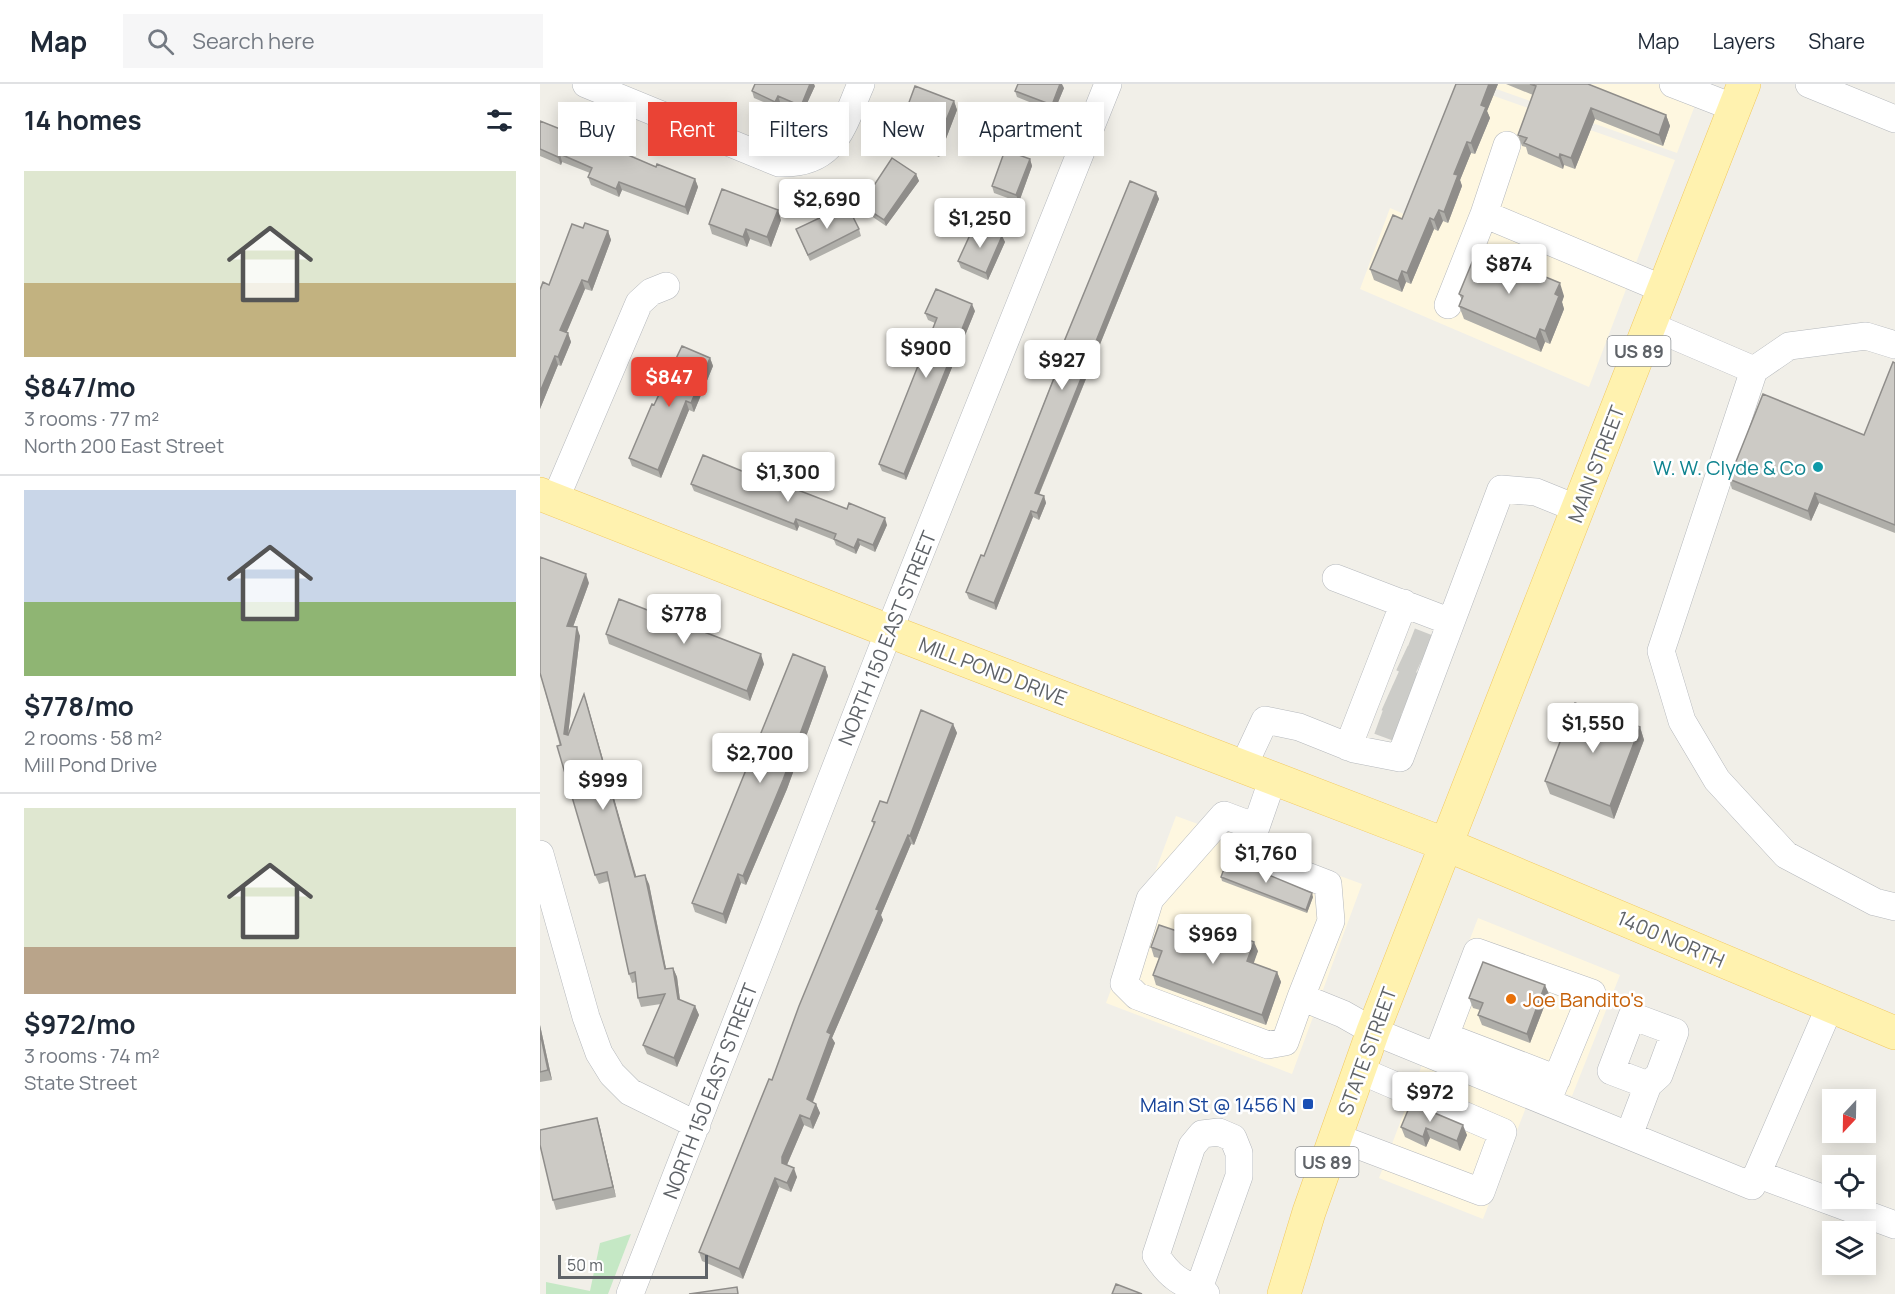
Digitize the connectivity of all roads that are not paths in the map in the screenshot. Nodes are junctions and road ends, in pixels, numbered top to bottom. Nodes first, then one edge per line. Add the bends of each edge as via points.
1 (586, 84) edge
2 (861, 84) edge
3 (1108, 84) edge
4 (1673, 84) edge
5 (1809, 84) edge
6 (1739, 96) edge
7 (1895, 119) edge
8 (1507, 145) dead end
9 (1484, 214) junction
10 (666, 286) dead end
11 (1663, 289) junction
12 (1448, 305) dead end
13 (1649, 325) junction
14 (1895, 345) edge
15 (1754, 370) junction
16 (548, 497) edge
17 (1578, 509) junction
18 (1336, 578) dead end
19 (1404, 603) junction
20 (1451, 621) junction
21 (889, 631) junction
22 (1402, 682) junction
23 (1348, 747) junction
24 (1243, 767) junction
25 (1273, 778) junction
26 (1256, 827) junction
27 (1447, 844) junction
28 (540, 854) edge
29 (1895, 908) edge
30 (1301, 997) junction
31 (1830, 1006) junction
32 (1373, 1031) junction
33 (1895, 1034) edge
34 (1441, 1047) junction
35 (1359, 1070) junction
36 (1648, 1085) dead end
37 (1552, 1091) junction
38 (697, 1125) junction
39 (1629, 1135) junction
40 (1336, 1137) junction
41 (1757, 1174) junction
42 (1895, 1225) edge
43 (1202, 1292) edge
44 (630, 1294) edge
45 (1284, 1294) edge

1 - 2 street via 779,163 800,164 832,146
3 - 21 street, NORTH 150 EAST STREET
4 - 6 street
5 - 7 street
6 - 11 main road, MAIN STREET / US 89
8 - 9 street
9 - 11 street
9 - 12 street
10 - 16 street via 639,303
11 - 13 main road, MAIN STREET / US 89
13 - 15 street
13 - 17 main road, MAIN STREET / US 89
14 - 15 street via 1866,336 1789,346
15 - 29 street via 1661,651 1682,721 1717,780 1786,855 1875,902
16 - 21 main road, MILL POND DRIVE
17 - 20 street via 1536,492 1501,489
17 - 27 main road, MAIN STREET / US 89
18 - 19 street
19 - 20 street
19 - 22 street
20 - 22 street
21 - 24 main road, MILL POND DRIVE
21 - 38 street, NORTH 150 EAST STREET
22 - 23 street
22 - 23 street via 1400,758
23 - 24 street via 1299,727 1265,720
24 - 25 main road, MILL POND DRIVE
25 - 26 street
25 - 27 main road, MILL POND DRIVE
26 - 30 street via 1247,853 1328,884 1331,921
26 - 30 street via 1224,815 1150,899 1124,982 1137,996 1268,1045 1285,1042
27 - 31 main road, 1400 NORTH
27 - 32 main road, STATE STREET / US 89
28 - 38 street via 599,1053 630,1092
30 - 32 street
31 - 33 main road, 1400 NORTH
31 - 41 street
32 - 34 street
32 - 35 main road, STATE STREET / US 89
34 - 37 street
34 - 37 street via 1477,952 1592,993
35 - 40 main road, STATE STREET / US 89
35 - 40 street via 1503,1132 1480,1192
36 - 39 street
37 - 39 street
38 - 44 street, NORTH 150 EAST STREET
39 - 41 street via 1752,1185
40 - 45 main road, STATE STREET / US 89
41 - 42 street
43 - 43 street via 1168,1274 1156,1255 1192,1146 1202,1134 1219,1132 1233,1138 1239,1153 1239,1176

